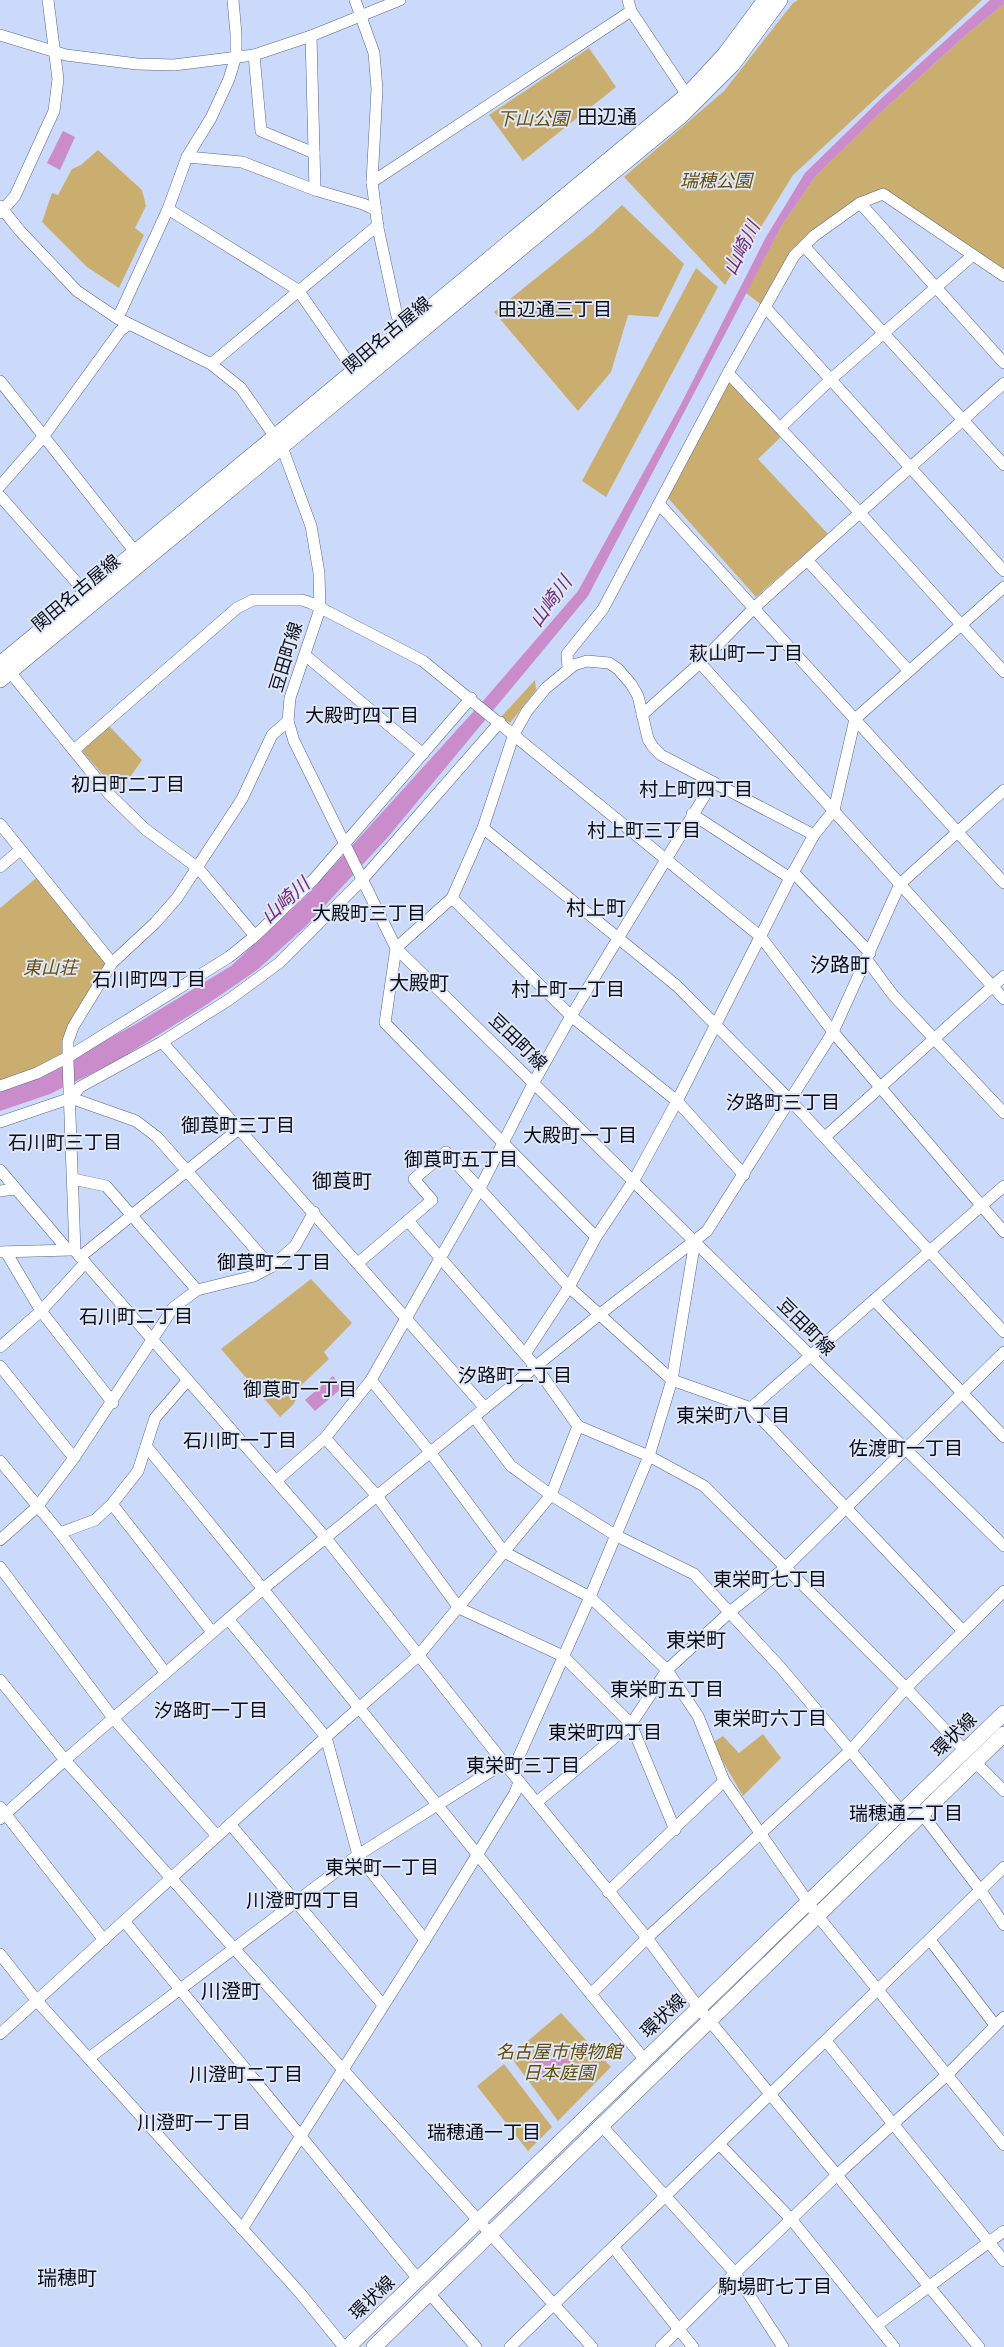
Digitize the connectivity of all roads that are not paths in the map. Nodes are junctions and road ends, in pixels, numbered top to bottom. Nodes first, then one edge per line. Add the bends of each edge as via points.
1 (48, 0) edge
2 (233, 0) edge
3 (355, 0) edge
4 (400, 0) edge
5 (777, 0) edge
6 (629, 6) edge
7 (361, 16) junction
8 (0, 36) edge
9 (311, 36) junction
10 (56, 50) junction
11 (254, 55) junction
12 (236, 56) junction
13 (687, 95) junction
14 (314, 152) junction
15 (187, 157) junction
16 (372, 182) junction
17 (316, 190) junction
18 (860, 202) junction
19 (168, 209) junction
20 (1, 210) edge
21 (376, 210) junction
22 (378, 225) junction
23 (804, 246) junction
24 (972, 255) junction
25 (1004, 276) edge
26 (935, 286) junction
27 (298, 290) junction
28 (765, 308) junction
29 (116, 318) junction
30 (129, 324) junction
31 (883, 333) junction
32 (406, 336) junction
33 (1004, 363) edge
34 (211, 364) junction
35 (355, 372) junction
36 (728, 373) junction
37 (830, 380) junction
38 (0, 381) edge
39 (1004, 383) edge
40 (963, 420) junction
41 (781, 427) junction
42 (43, 437) junction
43 (279, 442) junction
44 (1004, 465) edge
45 (910, 468) junction
46 (0, 486) edge
47 (0, 496) edge
48 (660, 504) junction
49 (860, 513) junction
50 (136, 553) junction
51 (807, 560) junction
52 (1004, 571) edge
53 (1004, 587) edge
54 (86, 593) junction
55 (755, 608) junction
56 (320, 609) junction
57 (961, 625) junction
58 (305, 654) junction
59 (700, 662) junction
60 (568, 668) junction
61 (909, 671) junction
62 (3, 672) edge
63 (1004, 672) edge
64 (472, 699) junction
65 (642, 715) junction
66 (856, 719) junction
67 (288, 721) junction
68 (498, 721) junction
69 (514, 734) junction
70 (74, 750) junction
71 (423, 754) junction
72 (713, 782) junction
73 (1004, 790) edge
74 (834, 810) junction
75 (692, 814) junction
76 (0, 824) edge
77 (483, 828) junction
78 (958, 832) junction
79 (814, 834) junction
80 (345, 847) junction
81 (20, 850) junction
82 (666, 860) junction
83 (0, 867) edge
84 (198, 868) junction
85 (792, 875) junction
86 (361, 878) junction
87 (1004, 883) edge
88 (900, 884) junction
89 (452, 898) junction
90 (255, 936) junction
91 (761, 936) junction
92 (617, 939) junction
93 (396, 948) junction
94 (868, 957) junction
95 (112, 963) junction
96 (1004, 976) edge
97 (992, 986) junction
98 (1004, 999) edge
99 (571, 1016) junction
100 (716, 1024) junction
101 (833, 1032) junction
102 (933, 1040) junction
103 (162, 1042) junction
104 (68, 1059) junction
105 (534, 1082) junction
106 (0, 1086) edge
107 (880, 1088) junction
108 (70, 1098) junction
109 (677, 1101) junction
110 (791, 1101) junction
111 (1004, 1113) edge
112 (0, 1122) edge
113 (240, 1128) junction
114 (825, 1137) junction
115 (502, 1144) junction
116 (187, 1169) junction
117 (0, 1170) edge
118 (744, 1175) junction
119 (73, 1179) junction
120 (634, 1180) junction
121 (1004, 1186) edge
122 (15, 1189) junction
123 (479, 1190) junction
124 (0, 1191) edge
125 (980, 1207) junction
126 (314, 1212) junction
127 (132, 1214) junction
128 (408, 1220) junction
129 (1004, 1232) edge
130 (596, 1237) junction
131 (695, 1241) junction
132 (929, 1251) junction
133 (3, 1252) edge
134 (77, 1255) junction
135 (441, 1257) junction
136 (358, 1263) junction
137 (272, 1267) junction
138 (569, 1287) junction
139 (197, 1290) junction
140 (874, 1301) junction
141 (41, 1311) junction
142 (600, 1314) junction
143 (406, 1319) junction
144 (1004, 1332) edge
145 (151, 1341) junction
146 (0, 1347) edge
147 (1004, 1352) edge
148 (525, 1354) junction
149 (810, 1356) junction
150 (0, 1366) edge
151 (536, 1367) junction
152 (371, 1380) junction
153 (672, 1380) junction
154 (187, 1381) junction
155 (962, 1393) junction
156 (113, 1403) junction
157 (485, 1408) junction
158 (751, 1408) junction
159 (474, 1417) junction
160 (578, 1426) junction
161 (1004, 1436) edge
162 (326, 1438) junction
163 (146, 1446) junction
164 (908, 1448) junction
165 (430, 1452) junction
166 (649, 1456) junction
167 (74, 1458) junction
168 (0, 1461) edge
169 (276, 1481) junction
170 (551, 1495) junction
171 (377, 1496) junction
172 (112, 1504) junction
173 (37, 1507) junction
174 (845, 1510) junction
175 (60, 1533) junction
176 (615, 1535) junction
177 (325, 1538) junction
178 (0, 1540) edge
179 (1004, 1546) edge
180 (504, 1552) junction
181 (0, 1567) edge
182 (786, 1567) junction
183 (264, 1588) junction
184 (1004, 1591) edge
185 (590, 1597) junction
186 (459, 1608) junction
187 (731, 1611) junction
188 (228, 1619) junction
189 (963, 1631) junction
190 (212, 1632) junction
191 (418, 1656) junction
192 (563, 1656) junction
193 (667, 1670) junction
194 (165, 1672) junction
195 (0, 1680) edge
196 (906, 1688) junction
197 (360, 1706) junction
198 (1004, 1713) edge
199 (113, 1718) junction
200 (631, 1724) junction
201 (1004, 1734) edge
202 (326, 1737) junction
203 (851, 1750) junction
204 (965, 1750) junction
205 (65, 1760) junction
206 (975, 1762) junction
207 (504, 1763) junction
208 (512, 1772) junction
209 (724, 1781) junction
210 (519, 1782) junction
211 (1004, 1791) edge
212 (537, 1802) junction
213 (438, 1805) junction
214 (902, 1812) junction
215 (2, 1813) edge
216 (922, 1814) junction
217 (230, 1824) junction
218 (675, 1830) junction
219 (762, 1833) junction
220 (217, 1836) junction
221 (358, 1855) junction
222 (477, 1856) junction
223 (1004, 1867) edge
224 (171, 1878) junction
225 (981, 1890) junction
226 (608, 1892) junction
227 (809, 1901) junction
228 (296, 1902) junction
229 (817, 1915) junction
230 (124, 1921) junction
231 (1004, 1925) edge
232 (647, 1938) junction
233 (104, 1940) junction
234 (425, 1940) junction
235 (930, 1940) junction
236 (235, 1949) junction
237 (0, 1954) edge
238 (879, 1989) junction
239 (180, 1990) junction
240 (590, 1994) junction
241 (37, 2001) junction
242 (383, 2005) junction
243 (698, 2008) junction
244 (1004, 2017) edge
245 (709, 2021) junction
246 (995, 2025) junction
247 (0, 2034) edge
248 (826, 2041) junction
249 (89, 2058) junction
250 (645, 2060) junction
251 (342, 2069) junction
252 (948, 2074) junction
253 (771, 2094) junction
254 (895, 2124) junction
255 (601, 2125) junction
256 (301, 2137) junction
257 (720, 2145) junction
258 (1004, 2145) edge
259 (838, 2174) junction
260 (666, 2196) junction
261 (791, 2219) junction
262 (478, 2221) junction
263 (242, 2229) junction
264 (1004, 2231) edge
265 (490, 2234) junction
266 (989, 2242) junction
267 (613, 2247) junction
268 (1004, 2261) edge
269 (735, 2272) junction
270 (418, 2278) junction
271 (929, 2287) junction
272 (429, 2293) junction
273 (554, 2304) junction
274 (878, 2325) junction
275 (680, 2330) junction
276 (344, 2347) edge
277 (348, 2347) edge
278 (374, 2347) edge
279 (476, 2347) edge
280 (510, 2347) edge
281 (592, 2347) edge
282 (661, 2347) edge
283 (693, 2347) edge
284 (783, 2347) edge
285 (894, 2347) edge
286 (979, 2347) edge

1 - 10 street
2 - 12 street
3 - 7 street
4 - 7 street
5 - 13 main road, 関田名古屋線
5 - 32 main road, 関田名古屋線 via 733,64 681,116
6 - 13 street
6 - 16 street
7 - 9 street
7 - 16 street via 374,53 377,89
8 - 10 street
9 - 11 street
9 - 14 street
10 - 12 street via 137,64 174,65
10 - 20 street via 58,79 54,111 15,196
11 - 12 street
11 - 14 street via 261,131
12 - 15 street via 211,118
13 - 32 main road, 関田名古屋線
14 - 17 street
15 - 17 street via 242,162
15 - 19 street
16 - 21 street
17 - 21 street
18 - 23 street
18 - 24 street via 883,194
18 - 26 street
19 - 27 street
19 - 29 street
20 - 29 street, 豆田町線 via 76,292
21 - 22 street
22 - 27 street
22 - 32 street via 396,316
23 - 28 street via 794,256
23 - 31 street
24 - 25 street
24 - 26 street
26 - 31 street
26 - 33 street
27 - 34 street
27 - 35 street
28 - 36 street
28 - 37 street
29 - 30 street, 豆田町線
30 - 34 street, 豆田町線
30 - 42 street via 120,331
31 - 37 street
31 - 40 street
32 - 35 main road, 関田名古屋線
32 - 43 main road, 関田名古屋線
34 - 43 street, 豆田町線 via 241,388
35 - 43 main road, 関田名古屋線
36 - 41 street
36 - 48 street
37 - 41 street
37 - 45 street
38 - 42 street
39 - 40 street
40 - 44 street
40 - 45 street
41 - 49 street
42 - 46 street
42 - 50 street
43 - 50 main road, 関田名古屋線
43 - 56 street, 豆田町線 via 311,526 319,573
43 - 62 main road, 関田名古屋線
45 - 49 street
45 - 52 street
47 - 54 street
48 - 55 street
48 - 60 street via 603,609 567,654
49 - 51 street
49 - 57 street
50 - 54 main road, 関田名古屋線
51 - 55 street
51 - 61 street
53 - 57 street
54 - 62 main road, 関田名古屋線
55 - 59 street
55 - 66 street
56 - 58 street, 豆田町線
56 - 64 street via 423,662
56 - 70 street via 302,600 253,600 237,608
57 - 61 street
57 - 63 street
58 - 67 street, 豆田町線 via 290,698
58 - 71 street
59 - 65 street
59 - 74 street
60 - 65 street via 593,661 608,663 618,669 634,690
60 - 69 street via 527,711
61 - 66 street
62 - 70 street
64 - 68 street
64 - 71 street
65 - 72 street via 653,748
66 - 74 street
66 - 78 street
67 - 80 street, 豆田町線 via 294,741
67 - 84 street via 272,735 242,800
68 - 69 street
68 - 86 street
69 - 77 street
69 - 82 street
70 - 84 street via 109,794 145,829
71 - 80 street
72 - 75 street
72 - 79 street
73 - 78 street
74 - 79 street
74 - 88 street
75 - 82 street
75 - 85 street
76 - 81 street
77 - 89 street
77 - 92 street
78 - 87 street
78 - 88 street
79 - 85 street
80 - 86 street, 豆田町線
80 - 90 street
81 - 83 street
81 - 95 street
82 - 91 street
82 - 92 street
84 - 90 street
84 - 95 street via 155,923
85 - 91 street
85 - 94 street
86 - 93 street, 豆田町線
86 - 103 street via 279,963
88 - 94 street
88 - 97 street
89 - 93 street
89 - 99 street
90 - 104 street via 229,958
91 - 100 street
91 - 101 street
92 - 99 street
92 - 100 street via 677,986
93 - 105 street, 豆田町線
93 - 115 street via 385,1023
94 - 101 street
94 - 102 street via 893,995
95 - 104 street via 72,1027
96 - 97 street
97 - 98 street
97 - 102 street
99 - 105 street
99 - 109 street
100 - 109 street
100 - 110 street
101 - 107 street
101 - 110 street
102 - 107 street
102 - 111 street
103 - 108 street via 80,1086
103 - 113 street
104 - 106 street
104 - 108 street
105 - 115 street
105 - 120 street, 豆田町線
107 - 114 street
107 - 125 street
108 - 112 street
108 - 116 street via 136,1121 157,1137
108 - 119 street
109 - 118 street
109 - 120 street
110 - 114 street
110 - 118 street
113 - 116 street
113 - 126 street
114 - 132 street
115 - 123 street
115 - 130 street
116 - 127 street
116 - 137 street
117 - 122 street
118 - 131 street via 707,1231
119 - 127 street via 106,1186
119 - 134 street
120 - 130 street
120 - 131 street, 豆田町線
121 - 125 street
122 - 124 street
122 - 134 street
123 - 128 street via 446,1152 414,1179 432,1200
123 - 135 street
123 - 138 street
125 - 129 street
125 - 132 street
126 - 136 street
126 - 137 street via 295,1246
127 - 134 street
127 - 139 street
128 - 135 street
128 - 136 street
130 - 138 street
131 - 142 street
131 - 149 street, 豆田町線
131 - 153 street
132 - 140 street
132 - 144 street
133 - 134 street
133 - 141 street
134 - 141 street
134 - 145 street
135 - 143 street
135 - 148 street
136 - 143 street
137 - 139 street via 254,1276
138 - 142 street
138 - 148 street
139 - 145 street via 173,1308
140 - 149 street
140 - 155 street
141 - 146 street
141 - 156 street
142 - 151 street
142 - 153 street
143 - 152 street
143 - 157 street
145 - 154 street
145 - 156 street
147 - 155 street
148 - 151 street
149 - 158 street
149 - 164 street, 豆田町線
150 - 167 street
151 - 157 street
151 - 160 street
152 - 162 street
152 - 165 street
153 - 158 street
153 - 166 street
154 - 163 street via 155,1418
154 - 169 street
155 - 161 street
155 - 164 street
156 - 167 street
157 - 159 street
158 - 174 street
159 - 165 street
159 - 170 street via 511,1466
160 - 166 street
160 - 170 street
162 - 169 street
162 - 171 street
163 - 172 street via 138,1471
163 - 183 street
164 - 174 street
164 - 179 street, 豆田町線
165 - 171 street
165 - 180 street
166 - 176 street
166 - 182 street via 704,1486
167 - 173 street
168 - 173 street
169 - 177 street
170 - 176 street
170 - 180 street
171 - 177 street
171 - 186 street
172 - 175 street via 95,1520
172 - 190 street
173 - 175 street
173 - 178 street
174 - 182 street
174 - 189 street
175 - 194 street
176 - 185 street
176 - 187 street via 694,1574
177 - 183 street
177 - 191 street
180 - 185 street
180 - 186 street
181 - 199 street
182 - 187 street
182 - 196 street
183 - 188 street
183 - 197 street
184 - 189 street
185 - 192 street
185 - 193 street
186 - 191 street
186 - 192 street
187 - 193 street
187 - 203 street
188 - 190 street
188 - 202 street
189 - 196 street
190 - 194 street
191 - 197 street
191 - 207 street
192 - 200 street
192 - 208 street
193 - 200 street
193 - 209 street via 698,1716
194 - 199 street
195 - 205 street
196 - 203 street
196 - 204 street
197 - 202 street
197 - 213 street
198 - 204 main road, 環状線
199 - 205 street
199 - 220 street
200 - 212 street
200 - 218 street
201 - 206 main road, 環状線
202 - 217 street
202 - 221 street
203 - 214 street
203 - 219 street
204 - 214 main road, 環状線
205 - 215 street
205 - 224 street
206 - 211 street
206 - 216 main road, 環状線
207 - 208 street
207 - 213 street
208 - 210 street
209 - 218 street
209 - 219 street
210 - 212 street
210 - 222 street
212 - 226 street
213 - 221 street
213 - 222 street
214 - 227 main road, 環状線
215 - 233 street
216 - 225 street
216 - 229 main road, 環状線
217 - 220 street
217 - 228 street
218 - 226 street
219 - 227 street
219 - 232 street
220 - 224 street
221 - 228 street
221 - 234 street
222 - 234 street
222 - 240 street
223 - 225 street
224 - 230 street
224 - 236 street
225 - 231 street
225 - 235 street
226 - 232 street
227 - 229 street
227 - 243 main road, 環状線
228 - 236 street
228 - 242 street
229 - 238 street
229 - 245 main road, 環状線
230 - 233 street
230 - 239 street
232 - 240 street
232 - 243 street
233 - 241 street
234 - 242 street
235 - 238 street
235 - 246 street
236 - 239 street
236 - 251 street
237 - 241 street
238 - 248 street
238 - 252 street
239 - 249 street
239 - 256 street
240 - 250 street
241 - 247 street
241 - 249 street
242 - 251 street
243 - 245 street
243 - 250 main road, 環状線
244 - 246 street
245 - 253 street
245 - 255 main road, 環状線
246 - 252 street
248 - 253 street
248 - 254 street
249 - 263 street
250 - 262 main road, 環状線
251 - 256 street
251 - 262 street
252 - 254 street
252 - 258 street
253 - 257 street
253 - 259 street
254 - 259 street
254 - 266 street
255 - 260 street
255 - 265 main road, 環状線
256 - 263 street
256 - 270 street
257 - 260 street
257 - 261 street
259 - 261 street
259 - 271 street
260 - 267 street
260 - 269 street
261 - 269 street
261 - 274 street
262 - 265 street
262 - 270 main road, 環状線
263 - 276 street
264 - 266 street
265 - 272 main road, 環状線
265 - 273 street
266 - 268 street
266 - 271 street
267 - 273 street
267 - 275 street
269 - 275 street
269 - 284 street
270 - 277 main road, 環状線
271 - 274 street
271 - 286 street
272 - 278 main road, 環状線
272 - 279 street
273 - 280 street
273 - 281 street
274 - 285 street
275 - 282 street
275 - 283 street

